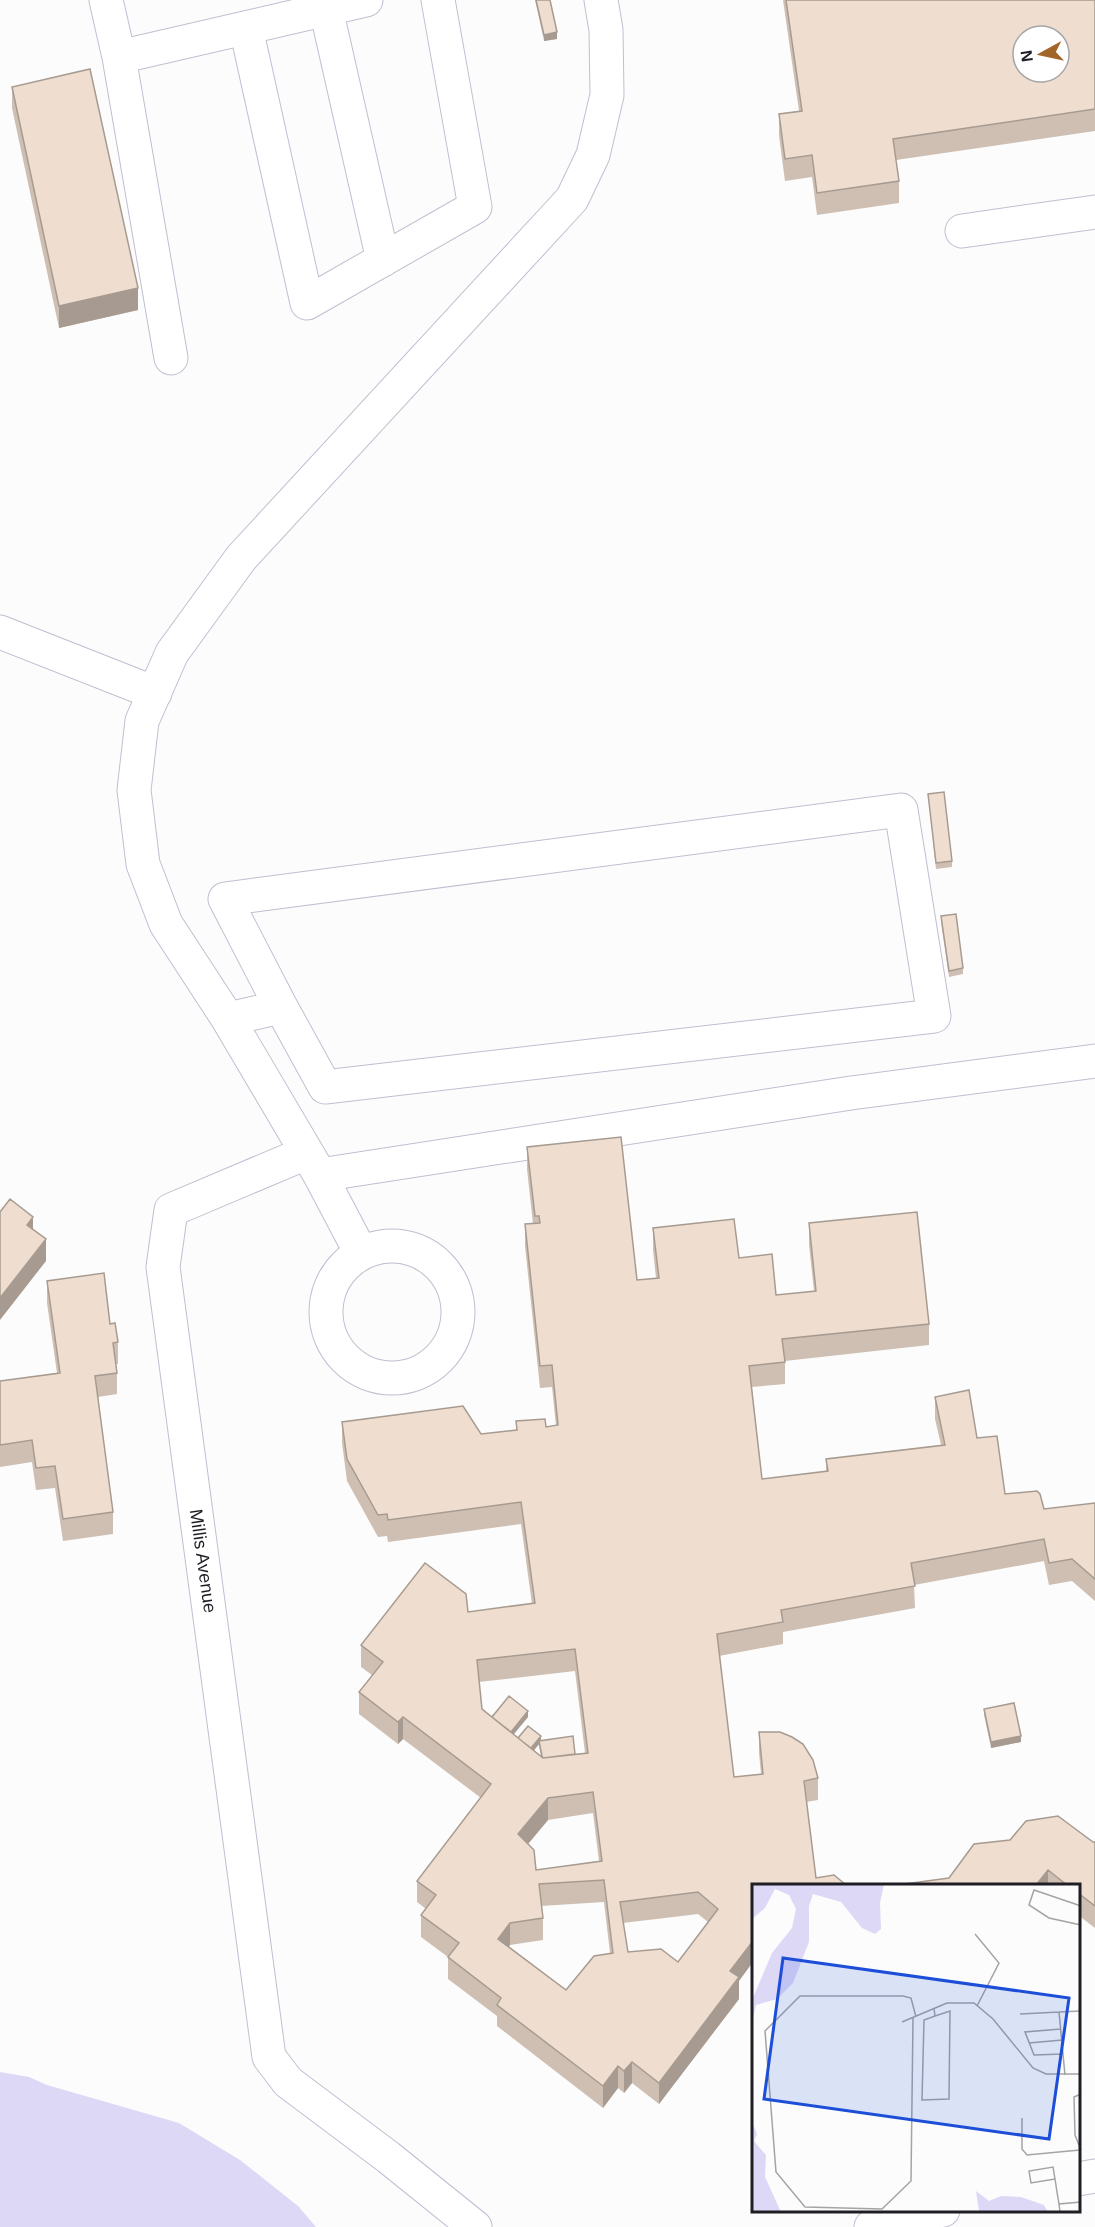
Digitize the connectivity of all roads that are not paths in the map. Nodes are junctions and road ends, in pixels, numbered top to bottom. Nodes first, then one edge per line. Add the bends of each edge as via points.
1 (106, 0) edge
2 (366, 0) edge
3 (438, 0) edge
4 (601, 0) edge
5 (326, 9) junction
6 (246, 28) junction
7 (119, 57) junction
8 (1095, 212) edge
9 (962, 231) dead end
10 (383, 260) junction
11 (171, 358) dead end
12 (0, 632) edge
13 (154, 693) junction
14 (281, 1007) junction
15 (228, 1019) junction
16 (1095, 1061) edge
17 (313, 1164) junction
18 (361, 1253) junction
19 (1095, 2176) edge
20 (1080, 2180) edge
21 (939, 2212) edge
22 (475, 2227) edge
23 (872, 2227) edge

1 - 7 street
2 - 5 street
3 - 10 street via 475,207
4 - 13 street via 606,30 607,95 593,155 572,199 241,558 172,653
5 - 6 street
5 - 10 street
6 - 7 street
6 - 10 street via 307,303
7 - 11 street
8 - 9 street
12 - 13 street
13 - 15 street via 141,721 134,790 143,864 166,924
14 - 14 street via 325,1087 934,1016 901,810 225,899
14 - 15 street
15 - 17 street
16 - 17 street
17 - 18 street
17 - 22 street, Millis Avenue via 171,1210 163,1267 269,2057 288,2082
18 - 18 street via 382,1246 404,1246 425,1254 442,1269 453,1287 458,1309 455,1331 446,1351 411,1376 389,1378 368,1374 335,1347 327,1326 326,1305 332,1284 344,1266
19 - 20 street
21 - 23 street

